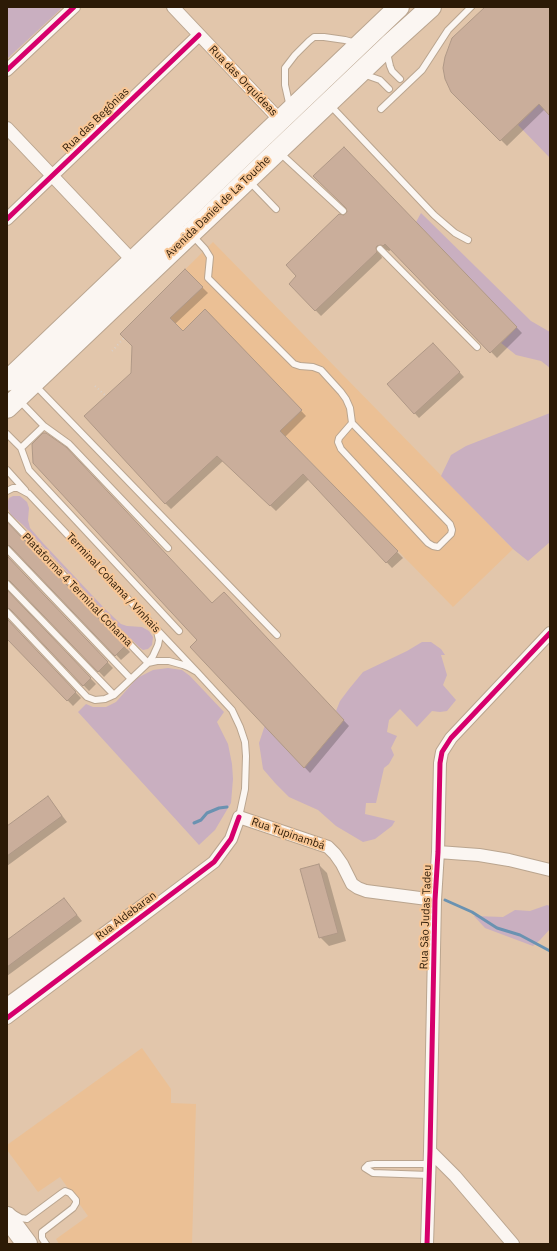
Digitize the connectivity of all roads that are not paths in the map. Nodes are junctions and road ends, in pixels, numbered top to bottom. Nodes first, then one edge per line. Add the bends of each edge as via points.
1 (74, 7) edge
2 (173, 7) edge
3 (399, 7) edge
4 (431, 7) edge
5 (471, 7) edge
6 (199, 35) junction
7 (359, 44) junction
8 (388, 45) junction
9 (7, 70) edge
10 (360, 73) junction
11 (400, 79) dead end
12 (389, 89) dead end
13 (328, 103) junction
14 (381, 109) dead end
15 (285, 115) junction
16 (7, 128) edge
17 (278, 151) junction
18 (53, 176) junction
19 (248, 179) junction
20 (276, 210) dead end
21 (343, 211) dead end
22 (7, 219) edge
23 (191, 234) junction
24 (468, 240) dead end
25 (380, 249) dead end
26 (133, 261) junction
27 (477, 347) dead end
28 (7, 381) edge
29 (33, 383) junction
30 (12, 403) edge
31 (352, 423) junction
32 (44, 426) junction
33 (7, 434) edge
34 (20, 448) junction
35 (7, 470) edge
36 (7, 490) edge
37 (29, 494) junction
38 (7, 516) edge
39 (168, 548) dead end
40 (7, 549) edge
41 (7, 584) edge
42 (7, 612) edge
43 (157, 629) junction
44 (179, 631) dead end
45 (550, 633) edge
46 (277, 635) dead end
47 (148, 663) junction
48 (197, 672) junction
49 (131, 679) junction
50 (114, 695) junction
51 (239, 816) junction
52 (438, 852) junction
53 (550, 870) edge
54 (435, 900) junction
55 (7, 1004) edge
56 (7, 1018) edge
57 (430, 1151) junction
58 (429, 1169) junction
59 (7, 1210) edge
60 (7, 1217) edge
61 (27, 1244) edge
62 (46, 1244) edge
63 (427, 1244) edge
64 (513, 1244) edge

1 - 9 street
2 - 6 street, Rua das Orquídeas
3 - 7 main road, Avenida Daniel de La Touche
4 - 8 main road, Avenida Daniel de La Touche
5 - 14 lane via 448,30 422,70
6 - 15 street, Rua das Orquídeas
6 - 18 street, Rua das Begônias
7 - 15 main road, Avenida Daniel de La Touche
7 - 15 lane via 324,37 314,37 309,41 286,68
8 - 10 main road, Avenida Daniel de La Touche
8 - 11 lane via 390,66
10 - 12 lane via 376,78
10 - 13 main road, Avenida Daniel de La Touche
13 - 17 main road, Avenida Daniel de La Touche
13 - 24 lane via 434,215 455,233
15 - 26 main road, Avenida Daniel de La Touche
16 - 18 street
17 - 19 main road, Avenida Daniel de La Touche
17 - 21 lane
18 - 22 street, Rua das Begônias
18 - 26 street
19 - 20 lane
19 - 23 main road, Avenida Daniel de La Touche
23 - 29 main road, Avenida Daniel de La Touche
23 - 31 lane via 206,249 210,257 208,278 294,364 321,370 346,399
25 - 27 lane
26 - 28 main road, Avenida Daniel de La Touche
29 - 30 main road, Avenida Daniel de La Touche
29 - 46 lane
30 - 32 lane
31 - 31 lane via 339,438 341,449 428,543 438,547 452,534 450,524
32 - 34 lane
32 - 39 lane via 69,444
33 - 34 lane
34 - 44 lane via 29,470
35 - 37 lane, Terminal Cohama / Vinhais
36 - 37 lane via 18,488
37 - 43 lane, Terminal Cohama / Vinhais
38 - 47 lane, Plataforma 4 Terminal Cohama
40 - 49 lane
41 - 50 lane
42 - 50 lane via 87,697 100,700
43 - 47 lane via 158,645
43 - 48 lane, Terminal Cohama / Vinhais
45 - 52 street, Rua São Judas Tadeu via 445,746 440,769
47 - 48 lane via 169,661
47 - 49 lane
48 - 51 lane, Terminal Cohama / Vinhais via 232,710 245,742 247,773
49 - 50 lane
51 - 54 street, Rua Tupinambá via 328,847 342,864 352,884 358,888
51 - 55 street, Rua Aldebaran via 223,842 208,857
51 - 56 street, Rua Aldebaran via 231,839 214,862
52 - 53 street via 479,854
52 - 54 street, Rua São Judas Tadeu
54 - 57 street, Rua São Judas Tadeu
57 - 58 street, Rua São Judas Tadeu
57 - 64 street via 455,1176
58 - 58 lane via 374,1164 365,1168 373,1173
58 - 63 street, Rua São Judas Tadeu
59 - 62 lane via 27,1219 65,1191 70,1192 76,1203 42,1232
60 - 61 main road

